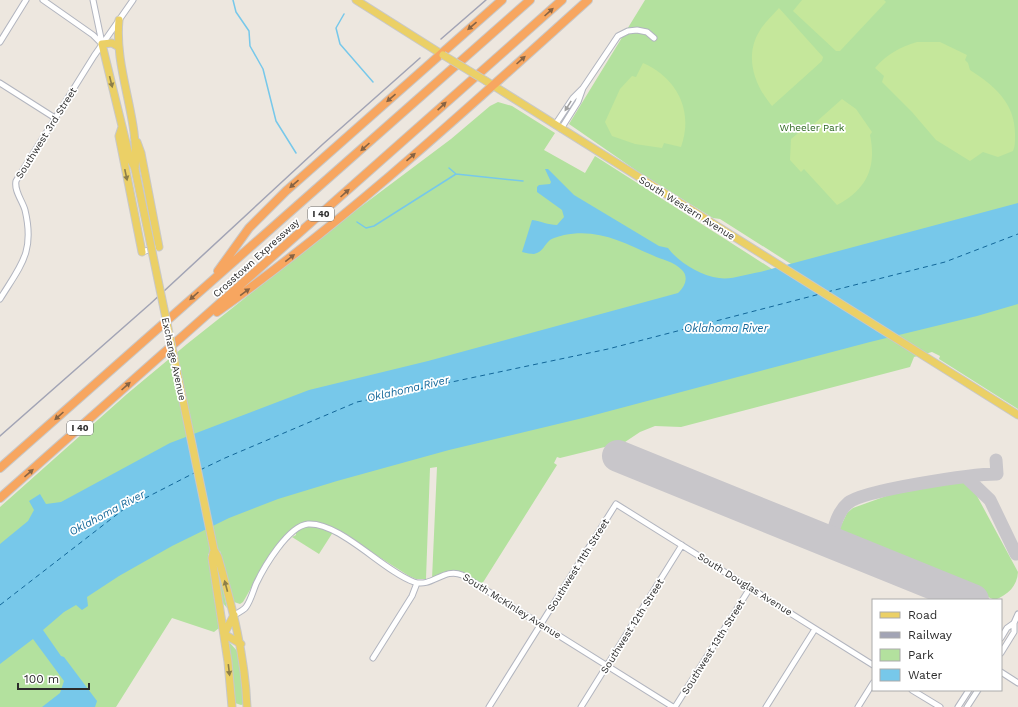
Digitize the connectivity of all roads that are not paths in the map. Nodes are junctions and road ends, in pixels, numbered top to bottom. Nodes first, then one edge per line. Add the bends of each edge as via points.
1 (26, 0) edge
2 (42, 0) edge
3 (93, 0) edge
4 (133, 0) edge
5 (356, 0) edge
6 (502, 0) edge
7 (530, 0) edge
8 (562, 0) edge
9 (588, 0) edge
10 (119, 20) junction
11 (654, 38) dead end
12 (0, 42) edge
13 (102, 44) junction
14 (119, 47) junction
15 (442, 54) junction
16 (0, 83) edge
17 (489, 83) junction
18 (55, 118) junction
19 (122, 125) junction
20 (558, 127) junction
21 (133, 130) junction
22 (135, 168) junction
23 (159, 248) joint
24 (142, 252) joint
25 (211, 281) junction
26 (0, 299) edge
27 (179, 339) junction
28 (1018, 414) edge
29 (0, 468) edge
30 (0, 498) edge
31 (616, 504) joint
32 (682, 545) junction
33 (214, 550) junction
34 (418, 582) junction
35 (750, 588) junction
36 (219, 605) junction
37 (1018, 614) edge
38 (234, 615) junction
39 (1016, 624) edge
40 (541, 625) junction
41 (815, 629) junction
42 (224, 634) junction
43 (1002, 636) edge
44 (241, 644) junction
45 (1002, 649) edge
46 (373, 658) dead end
47 (872, 664) edge
48 (607, 666) junction
49 (1002, 673) edge
50 (1018, 683) edge
51 (872, 685) edge
52 (914, 691) edge
53 (968, 691) edge
54 (977, 691) edge
55 (232, 707) edge
56 (247, 707) edge
57 (489, 707) edge
58 (581, 707) edge
59 (674, 707) edge
60 (766, 707) edge
61 (858, 707) edge
62 (940, 707) edge
63 (958, 707) edge
64 (967, 707) edge

1 - 12 street
2 - 13 street
3 - 13 street, Exchange Avenue
4 - 10 street, Southwest 3rd Street
5 - 15 main road, South Western Avenue
6 -> 15 highway
7 -> 25 highway, Crosstown Expressway / I 40
27 -> 8 highway, Crosstown Expressway / I 40
17 -> 9 highway
10 - 13 street, Southwest 3rd Street
10 - 14 main road, Exchange Avenue
11 - 20 street via 647,32 638,30 618,36 583,88 573,98
13 - 14 main road via 112,43
13 - 18 street, Southwest 3rd Street
13 -> 19 main road, Exchange Avenue
14 - 21 main road, Exchange Avenue
15 - 17 main road, South Western Avenue, bridge
15 -> 25 highway via 286,191 249,228
16 - 18 street
17 - 20 main road, South Western Avenue
27 -> 17 highway via 259,282 340,218
18 - 26 street, Southwest 3rd Street via 16,181 16,189 25,210 29,241 24,258
19 - 22 main road, Exchange Avenue via 130,159
19 -> 24 main road via 119,136
20 - 28 main road, South Western Avenue
21 - 22 main road, Exchange Avenue
21 - 23 main road via 141,153
22 - 33 main road, Exchange Avenue, bridge
23 - 24 street
25 -> 29 highway, Crosstown Expressway / I 40
30 -> 27 highway, Crosstown Expressway / I 40
31 - 32 street, South Douglas Avenue
31 - 40 street, Southwest 11th Street
32 - 35 street, South Douglas Avenue
32 - 48 street, Southwest 12th Street
33 - 36 main road, Exchange Avenue via 212,558
38 -> 33 main road, Exchange Avenue
34 - 38 street via 404,577 323,526 309,524 302,526 283,542 263,572 246,607
34 - 40 street, South McKinley Avenue via 432,582 449,573 460,574
34 - 46 street
35 - 41 street, South Douglas Avenue
35 - 59 street, Southwest 13th Street
36 - 38 main road
36 - 42 main road, Exchange Avenue
37 - 39 street
38 - 42 main road
38 - 44 main road, Exchange Avenue
39 - 43 street via 1007,628
39 - 45 street via 1014,632
40 - 48 street, South McKinley Avenue
40 - 57 street, Southwest 11th Street
41 - 47 street, South Douglas Avenue
41 - 60 street
42 - 44 main road
42 -> 55 main road, Exchange Avenue
44 - 56 main road, Exchange Avenue
48 - 58 street, Southwest 12th Street
48 - 59 street, South McKinley Avenue
49 - 50 street
51 - 61 street
52 - 62 street
53 - 63 street
54 - 64 street

